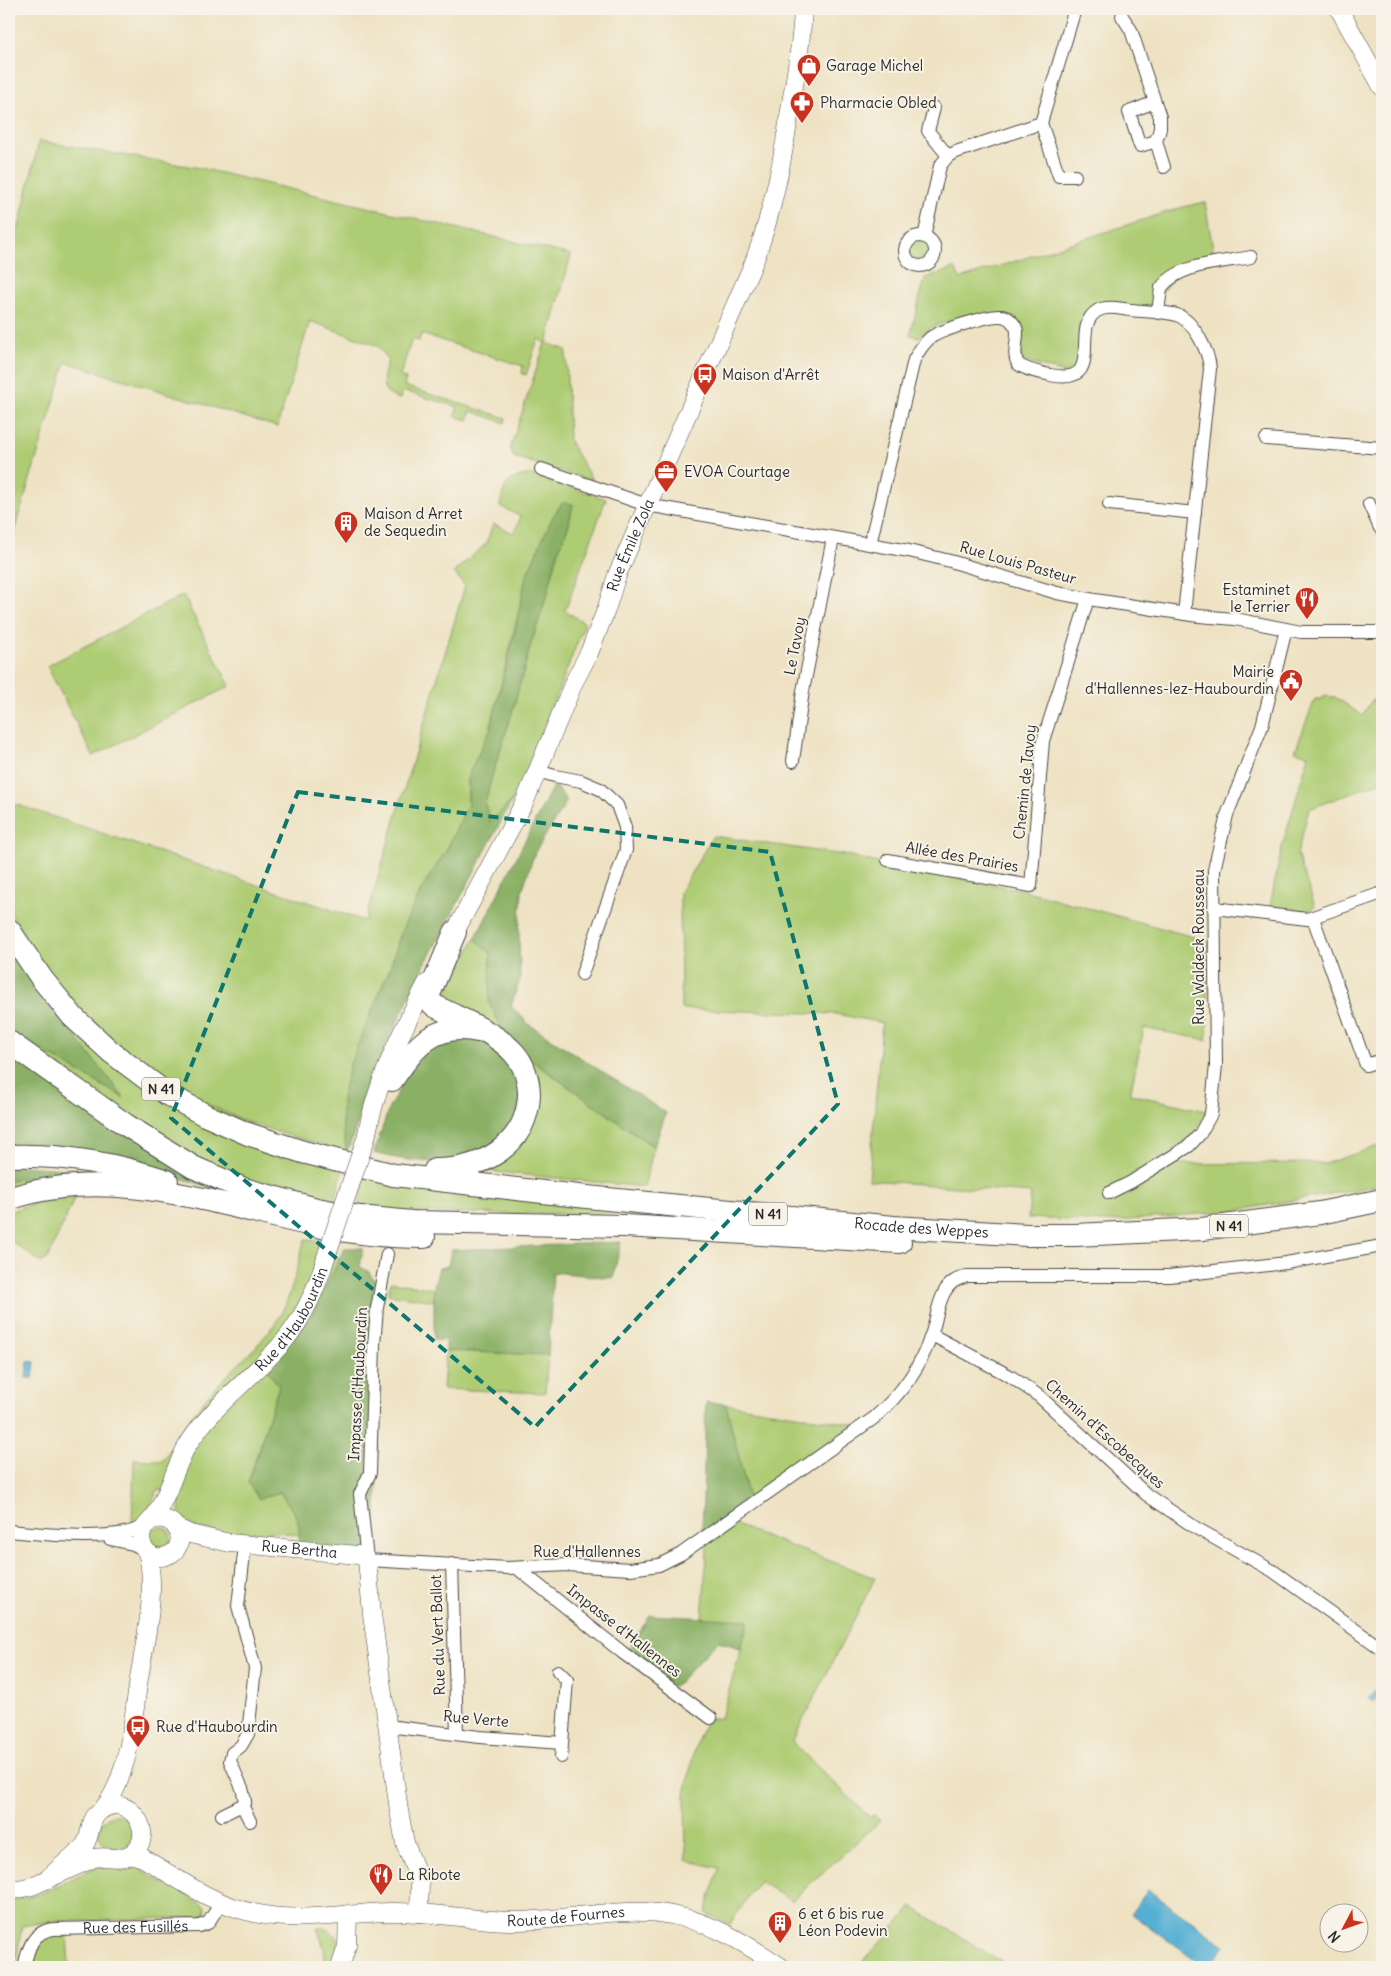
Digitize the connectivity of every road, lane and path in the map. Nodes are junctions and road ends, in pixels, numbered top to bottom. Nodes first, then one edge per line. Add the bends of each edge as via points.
1 (803, 9) edge
2 (1075, 9) edge
3 (1339, 9) edge
4 (1120, 11) edge
5 (1382, 87) edge
6 (1155, 102) junction
7 (934, 108) dead end
8 (1041, 122) junction
9 (1156, 141) junction
10 (948, 156) junction
11 (1164, 166) dead end
12 (1075, 176) dead end
13 (924, 237) dead end
14 (1250, 258) dead end
15 (1158, 313) junction
16 (1266, 439) dead end
17 (1382, 448) edge
18 (541, 469) dead end
19 (1109, 504) dead end
20 (1369, 504) dead end
21 (647, 505) junction
22 (1195, 513) junction
23 (1382, 528) edge
24 (833, 538) junction
25 (870, 544) junction
26 (1088, 599) junction
27 (1184, 614) junction
28 (1286, 629) junction
29 (1382, 632) edge
30 (793, 761) dead end
31 (542, 773) junction
32 (888, 860) dead end
33 (1031, 886) joint
34 (1382, 893) edge
35 (1214, 908) junction
36 (1313, 918) junction
37 (9, 923) edge
38 (461, 929) junction
39 (9, 930) edge
40 (22, 950) junction
41 (582, 974) dead end
42 (430, 1003) junction
43 (491, 1036) junction
44 (9, 1042) edge
45 (1382, 1060) edge
46 (392, 1080) junction
47 (366, 1138) junction
48 (9, 1156) edge
49 (344, 1162) junction
50 (1109, 1193) dead end
51 (9, 1199) edge
52 (1382, 1200) edge
53 (258, 1212) junction
54 (1382, 1215) edge
55 (698, 1231) junction
56 (1382, 1246) edge
57 (387, 1254) dead end
58 (932, 1335) junction
59 (174, 1476) junction
60 (148, 1523) junction
61 (174, 1525) junction
62 (9, 1531) edge
63 (82, 1535) junction
64 (237, 1544) junction
65 (146, 1551) junction
66 (173, 1552) junction
67 (367, 1560) junction
68 (452, 1564) junction
69 (517, 1568) junction
70 (149, 1610) junction
71 (1382, 1649) edge
72 (558, 1671) dead end
73 (711, 1718) dead end
74 (387, 1726) junction
75 (457, 1734) junction
76 (562, 1743) junction
77 (129, 1746) junction
78 (561, 1757) dead end
79 (242, 1805) junction
80 (103, 1809) junction
81 (134, 1812) junction
82 (222, 1815) dead end
83 (250, 1821) dead end
84 (90, 1831) junction
85 (142, 1832) junction
86 (117, 1856) junction
87 (46, 1880) junction
88 (186, 1883) junction
89 (9, 1890) edge
90 (221, 1903) junction
91 (419, 1913) junction
92 (348, 1914) junction
93 (777, 1965) edge
94 (24, 1967) edge
95 (340, 1967) edge

1 - 21 main road, Rue Émile Zola via 781,165 763,237
2 - 8 street
3 - 5 main road
4 - 6 street via 1131,30
6 - 9 street via 1161,123
6 - 9 street via 1129,112 1140,146
7 - 10 street via 928,131
8 - 10 street
8 - 12 street via 1059,176
9 - 11 street
10 - 13 street via 940,166
14 - 15 street via 1187,269 1176,274 1161,288
15 - 22 street via 1177,316 1190,325 1210,362
15 - 25 street via 1113,308 1096,311 1088,323 1082,367 1069,377 1030,370 1018,364 1014,350 1017,330 1006,317 996,316 930,338 914,360
16 - 17 street
18 - 21 street, Rue Louis Pasteur
19 - 22 street
20 - 23 street
21 - 24 street, Rue Louis Pasteur
21 - 31 main road, Rue Émile Zola via 628,552 613,615 601,647
22 - 27 street
24 - 25 street, Rue Louis Pasteur
24 - 30 street, Le Tavoy via 801,701
25 - 26 street, Rue Louis Pasteur via 950,561
26 - 27 street, Rue Louis Pasteur
26 - 33 street, Chemin de Tavoy via 1043,741
27 - 28 street, Rue Louis Pasteur
28 - 29 street, Rue Louis Pasteur
28 - 35 street, Rue Waldeck Rousseau via 1260,734 1224,825 1214,870
31 - 38 main road
31 - 41 street via 581,781 600,789 617,806 626,827 626,850
32 - 33 street, Allée des Prairies
34 - 36 street
35 - 36 street
35 - 50 street, Rue Waldeck Rousseau via 1216,1066 1210,1114 1200,1134 1189,1146
36 - 45 street via 1366,1065
37 - 40 highway
38 - 42 highway via 428,993
38 - 47 main road, Rue d'Haubourdin via 394,1050 374,1103
39 - 40 highway
40 - 49 highway, N 41 via 51,991 82,1025 127,1065 168,1094 248,1134
42 - 43 highway
42 - 46 main road, Rue d'Haubourdin
43 - 46 highway via 462,1029 436,1035 416,1047
43 - 49 highway via 515,1054 527,1076 526,1116 510,1142 480,1162 445,1170
44 - 55 highway, N 41 via 126,1125 182,1160 224,1182 286,1202 346,1215 401,1222 624,1226
46 - 47 main road, Rue d'Haubourdin
47 - 59 main road, Rue d'Haubourdin, bridge via 316,1290 279,1347 204,1424 186,1448
48 - 53 highway via 67,1158 106,1164
49 - 52 highway, Rocade des Weppes / N 41 via 403,1176 578,1196 894,1226 1027,1235 1202,1229 1311,1215
51 - 53 highway via 46,1189 97,1184 152,1190
53 - 55 highway via 354,1233 398,1237
54 - 55 highway, Rocade des Weppes / N 41 via 1249,1238 1086,1250
56 - 58 street via 1286,1263 1168,1276 967,1276 954,1281 944,1292
57 - 67 street, Impasse d'Haubourdin via 374,1345 370,1473 360,1494
58 - 69 street, Rue d'Hallennes via 905,1384 883,1410 673,1559 630,1570 566,1565
58 - 71 street, Chemin d'Escobecques via 1034,1392 1147,1495 1196,1528 1273,1571
59 - 60 main road via 157,1512
59 - 61 main road via 170,1507
60 - 61 main road via 162,1519
60 - 63 street via 132,1532
60 - 65 main road via 141,1538
61 - 64 main road, Rue Bertha via 196,1535
61 - 66 main road via 180,1538
62 - 63 street
63 - 65 street via 122,1542
64 - 66 main road, Rue Bertha via 189,1544
64 - 67 main road, Rue Bertha via 358,1555
64 - 79 street via 238,1606 255,1668 248,1734 232,1753 230,1761 244,1796
65 - 66 main road via 157,1557
65 - 70 main road via 151,1569
66 - 70 main road via 164,1563
67 - 68 street, Rue d'Hallennes
67 - 74 main road
68 - 69 street, Rue d'Hallennes
68 - 75 street, Rue du Vert Ballot
69 - 73 street, Impasse d'Hallennes via 628,1657
70 - 77 main road
72 - 76 street via 566,1680
74 - 75 street, Rue Verte
74 - 91 main road via 405,1842 420,1882
75 - 76 street, Rue Verte
76 - 78 street
77 - 80 main road via 113,1796
77 - 81 main road via 128,1802
79 - 82 street
79 - 83 street
80 - 81 main road via 119,1806
80 - 84 main road via 94,1817
81 - 85 main road
84 - 86 main road via 95,1847 101,1853
84 - 87 main road via 81,1850
85 - 86 main road via 138,1847
85 - 88 main road via 146,1842
86 - 87 main road via 89,1860
86 - 88 main road via 143,1858
87 - 89 main road
88 - 90 main road
90 - 92 main road via 280,1917
90 - 94 street, Rue des Fusillés via 204,1925 54,1929 39,1934 28,1948
91 - 92 main road, Route de Fournes
91 - 93 main road, Route de Fournes via 512,1921 629,1911 660,1914 689,1919 720,1930
92 - 95 main road via 347,1946

